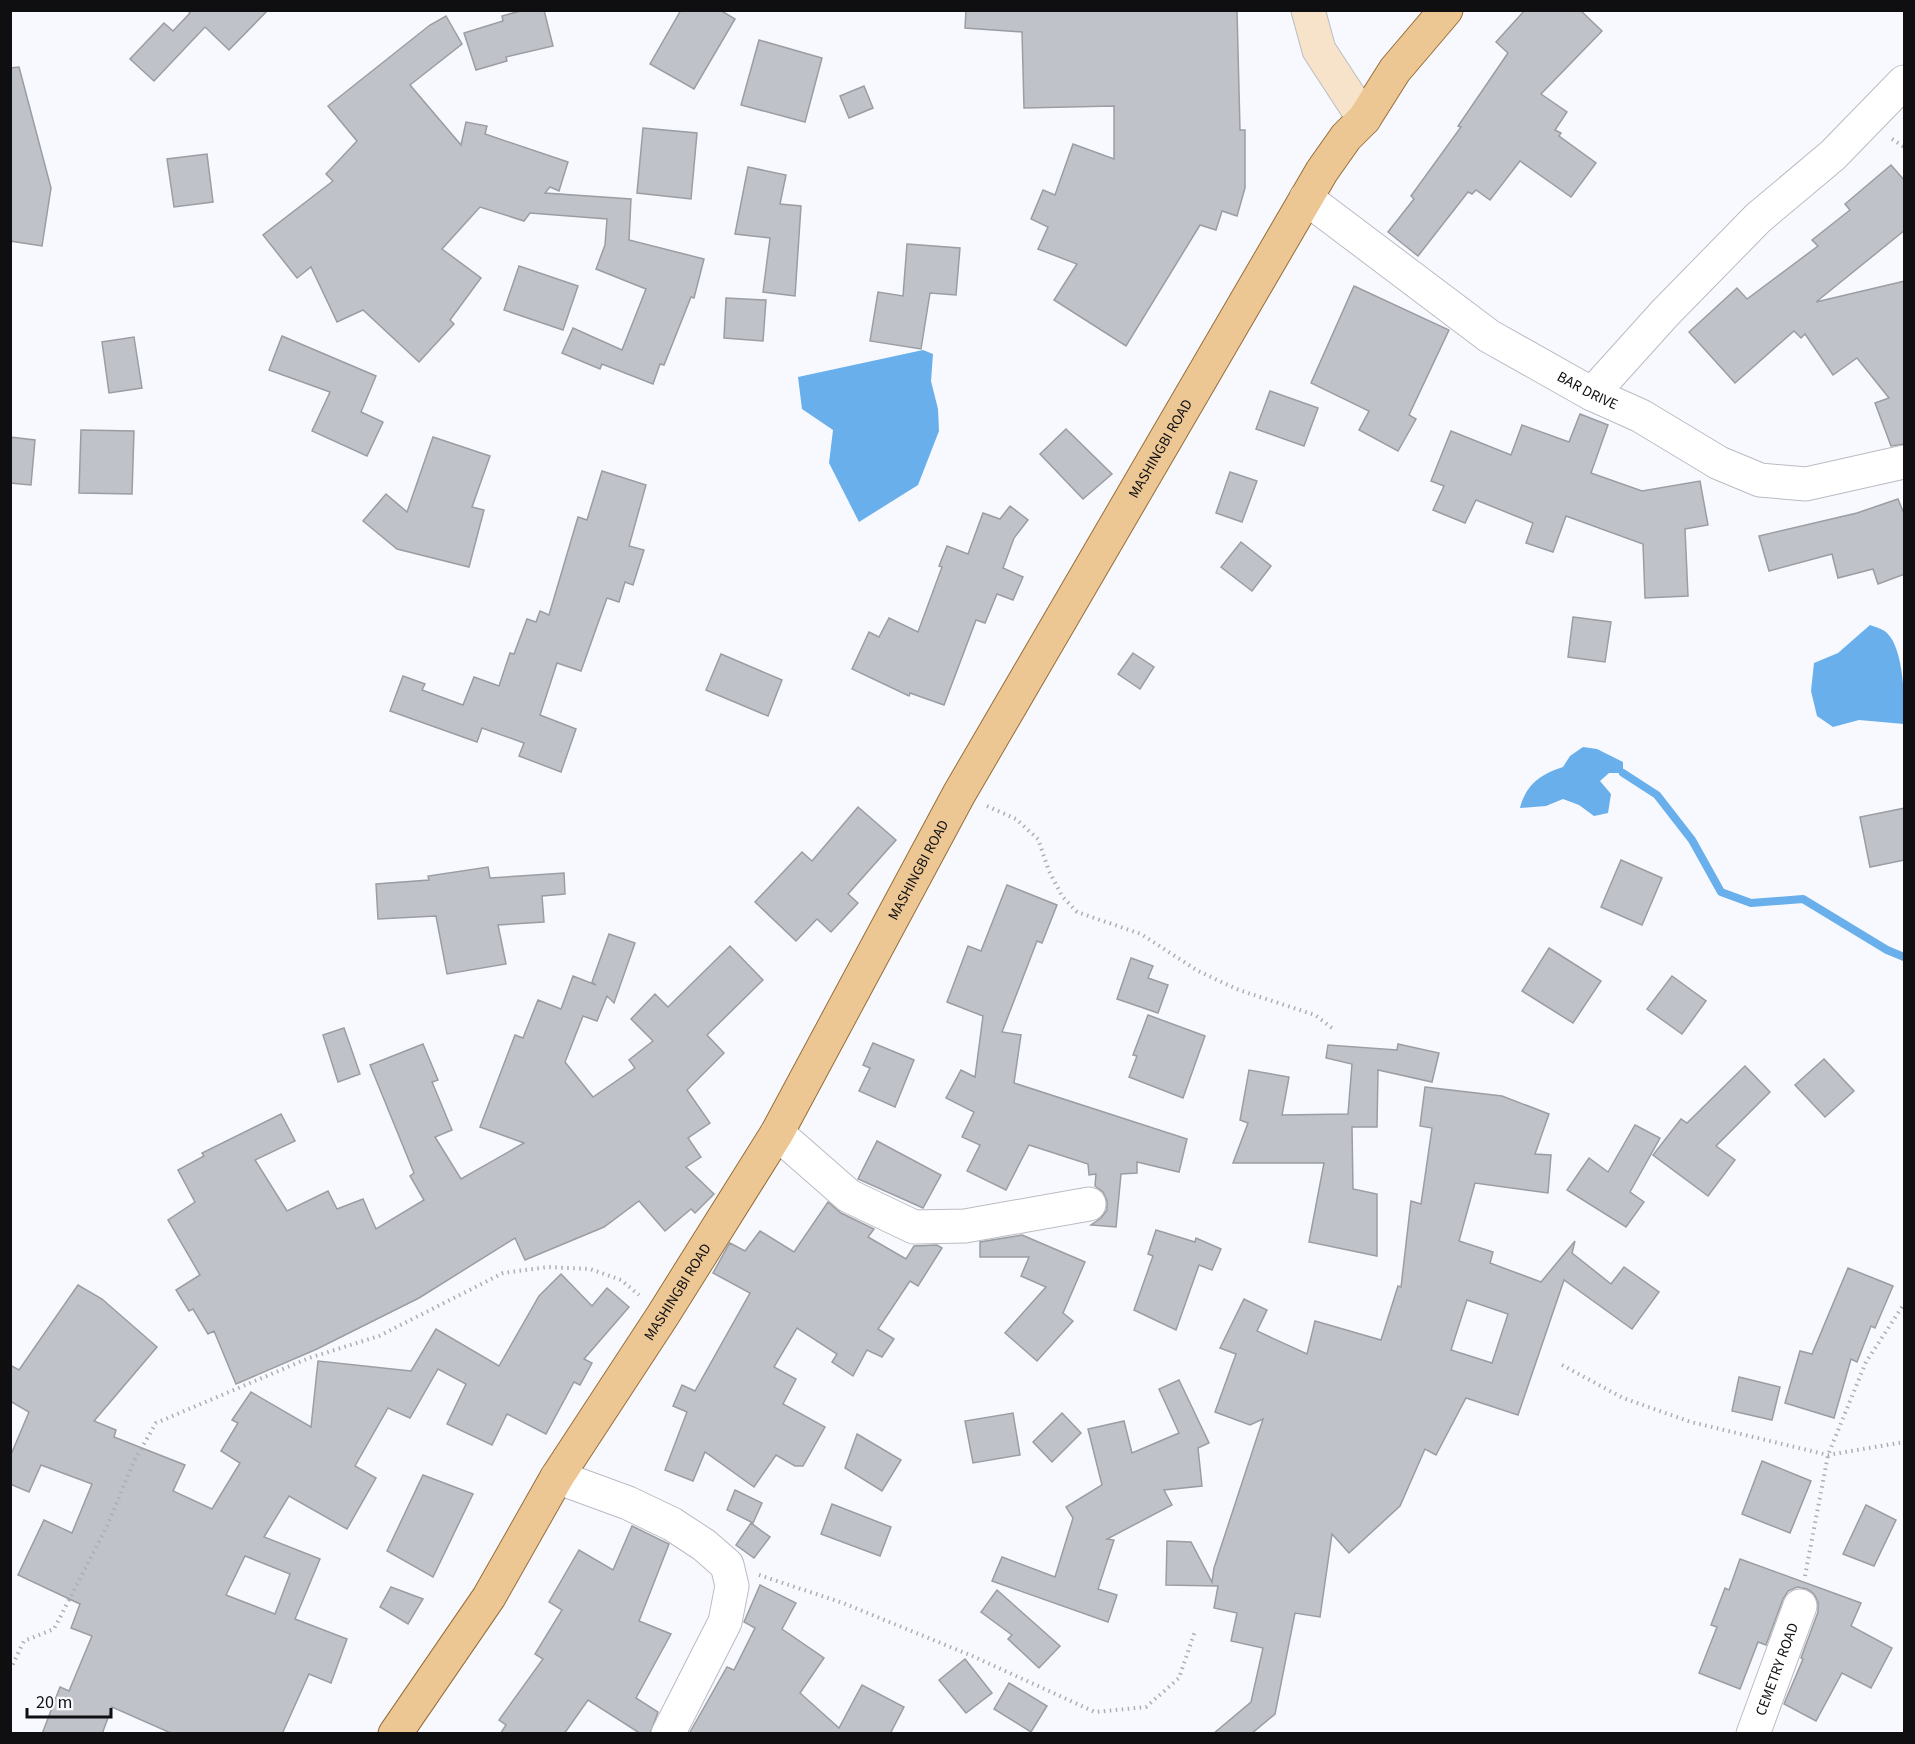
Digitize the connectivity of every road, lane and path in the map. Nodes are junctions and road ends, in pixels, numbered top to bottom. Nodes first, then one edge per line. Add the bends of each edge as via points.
1 (1308, 10) edge
2 (1446, 10) edge
3 (1905, 82) edge
4 (1364, 119) junction
5 (1306, 198) junction
6 (1592, 394) junction
7 (1905, 462) edge
8 (959, 794) junction
9 (1332, 1028) dead end
10 (777, 1132) junction
11 (1089, 1204) dead end
12 (1905, 1304) edge
13 (663, 1315) junction
14 (1562, 1365) dead end
15 (1905, 1442) edge
16 (1828, 1455) junction
17 (557, 1477) junction
18 (727, 1565) junction
19 (1800, 1606) joint
20 (1195, 1631) dead end
21 (10, 1670) edge
22 (395, 1734) edge
23 (668, 1734) edge
24 (1753, 1734) edge

1 - 4 main road via 1319,50
2 - 4 main road, MASHINGBI ROAD via 1395,70
3 - 6 street via 1833,155 1758,218
4 - 5 main road, MASHINGBI ROAD via 1346,137
5 - 6 street, BAR DRIVE via 1489,336
5 - 8 main road, MASHINGBI ROAD
6 - 7 street, BAR DRIVE via 1641,416 1719,463 1760,480 1806,484
8 - 9 path via 1016,819 1038,839 1062,896 1077,912 1141,934 1198,971 1239,990 1315,1015
8 - 10 main road, MASHINGBI ROAD
10 - 11 street via 849,1196 914,1227 965,1226
10 - 13 main road, MASHINGBI ROAD
12 - 16 path via 1866,1362
13 - 17 main road, MASHINGBI ROAD
13 - 21 path via 621,1280 590,1269 548,1267 503,1273 379,1336 309,1358 156,1423 54,1629 24,1641
14 - 16 path via 1623,1398 1691,1422
15 - 16 path
16 - 19 path
17 - 18 street via 672,1524
17 - 22 main road, MASHINGBI ROAD via 489,1598
18 - 20 path via 843,1603 1095,1712 1146,1707 1179,1678
18 - 23 street via 732,1586 725,1622
19 - 24 street, CEMETRY ROAD

